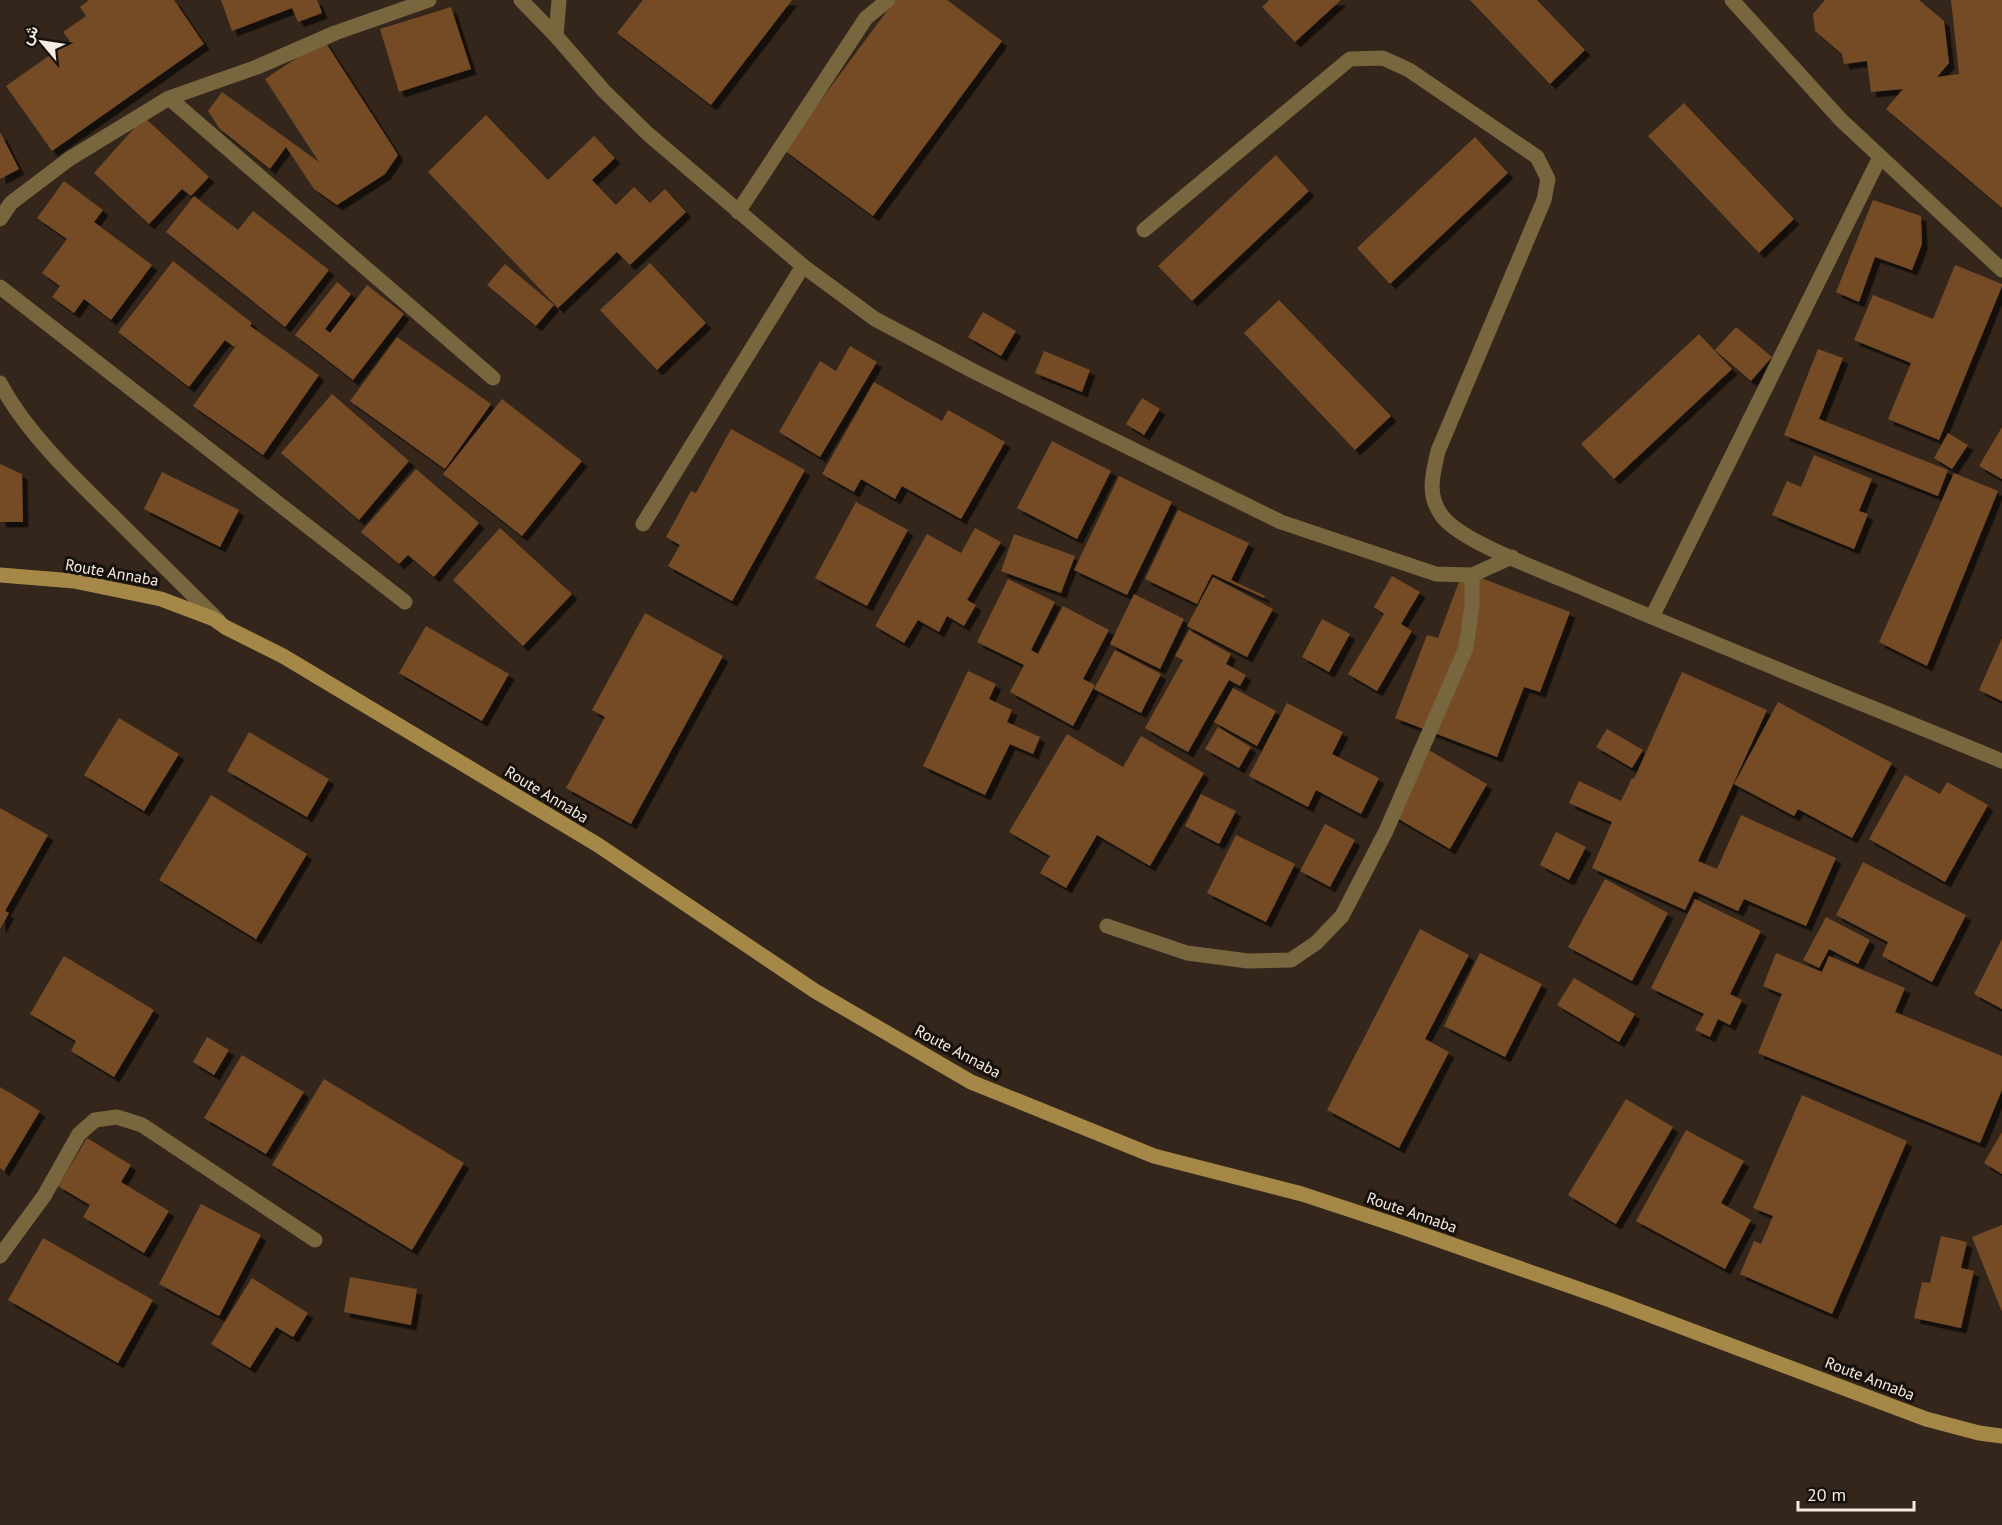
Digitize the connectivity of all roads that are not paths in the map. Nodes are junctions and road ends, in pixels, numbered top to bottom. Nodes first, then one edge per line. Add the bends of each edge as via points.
1 (429, 0) edge
2 (521, 0) edge
3 (560, 0) edge
4 (888, 0) edge
5 (1732, 0) edge
6 (556, 36) junction
7 (169, 99) junction
8 (1880, 157) junction
9 (738, 212) junction
10 (0, 219) edge
11 (1144, 230) dead end
12 (803, 266) junction
13 (2002, 270) edge
14 (0, 287) edge
15 (492, 378) dead end
16 (0, 383) edge
17 (643, 524) dead end
18 (1512, 557) junction
19 (0, 575) edge
20 (1472, 575) junction
21 (405, 602) dead end
22 (1652, 617) junction
23 (225, 627) junction
24 (2002, 761) edge
25 (1107, 926) dead end
26 (315, 1240) dead end
27 (0, 1256) edge
28 (2002, 1436) edge

1 - 7 street
2 - 6 street
3 - 6 street
4 - 9 street via 866,18
5 - 8 street via 1840,120
6 - 9 street via 604,92
7 - 10 street via 69,159 11,203
7 - 15 street
8 - 13 street
8 - 22 street
9 - 12 street
11 - 18 street via 1350,59 1383,58 1410,70 1537,157 1548,179 1544,200 1438,451 1430,489 1442,515 1462,534
12 - 17 street
12 - 20 street via 885,325 1281,522 1436,574
14 - 21 street
16 - 23 street via 75,479
18 - 20 street
18 - 22 street
19 - 23 main road, Route Annaba via 74,581 161,598
20 - 25 street via 1466,648 1381,840 1342,916 1316,944 1291,960 1248,961 1187,953
22 - 24 street
23 - 28 main road, Route Annaba via 283,656 598,845 815,991 971,1082 1154,1156 1302,1194 1396,1225 1633,1308 1926,1419
26 - 27 street via 142,1125 117,1117 95,1120 79,1134 44,1196

